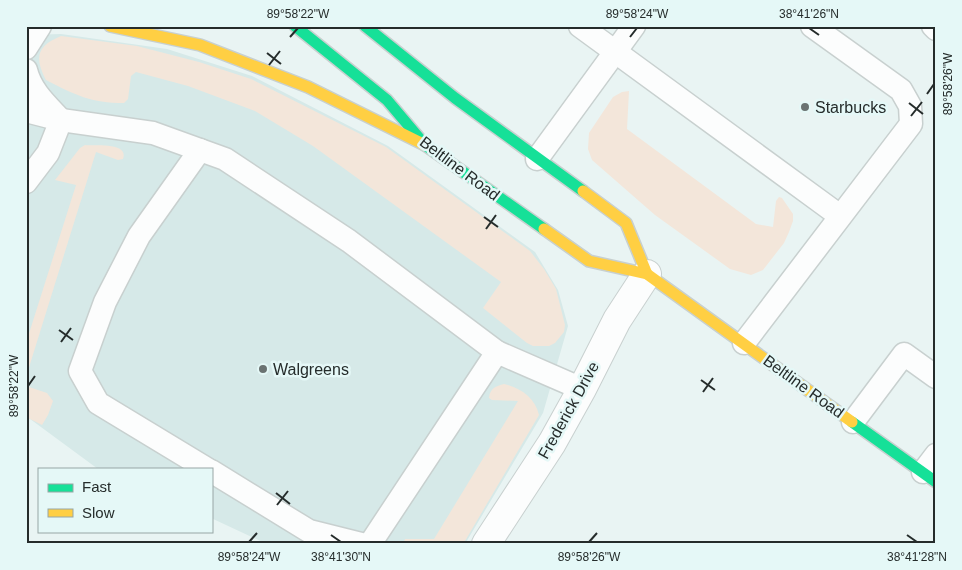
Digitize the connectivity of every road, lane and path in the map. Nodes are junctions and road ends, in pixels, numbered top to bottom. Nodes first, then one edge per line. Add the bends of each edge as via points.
1 (40, 26) edge
2 (110, 26) edge
3 (295, 26) edge
4 (365, 26) edge
5 (580, 26) edge
6 (634, 26) edge
7 (812, 26) edge
8 (933, 26) edge
9 (936, 28) edge
10 (26, 48) edge
11 (616, 52) junction
12 (26, 70) edge
13 (26, 110) edge
14 (61, 120) junction
15 (424, 145) junction
16 (200, 150) junction
17 (538, 159) junction
18 (26, 182) edge
19 (840, 216) junction
20 (647, 274) junction
21 (744, 343) junction
22 (497, 352) junction
23 (936, 377) edge
24 (582, 389) junction
25 (853, 422) junction
26 (205, 468) edge
27 (931, 469) edge
28 (212, 472) edge
29 (361, 544) edge
30 (370, 544) edge
31 (486, 544) edge

1 - 10 lane
2 - 15 main road via 200,45 308,87
3 - 15 main road, Beltline Road via 387,100
4 - 17 main road
5 - 11 lane
6 - 11 lane
7 - 19 lane via 901,90 910,106 911,124
8 - 9 lane
11 - 17 lane
11 - 19 lane
12 - 14 lane via 36,92
13 - 14 lane
14 - 16 lane via 153,133
14 - 18 lane via 48,152
15 - 20 main road, Beltline Road via 589,262
16 - 22 lane via 225,159 349,241
16 - 26 lane via 139,236 105,302 80,371 98,403
17 - 20 main road via 626,224
19 - 21 lane
20 - 21 main road, Beltline Road
20 - 24 street, Frederick Drive via 617,320
21 - 25 main road, Beltline Road
22 - 24 lane
22 - 30 lane
23 - 25 lane via 904,354
24 - 31 street, Frederick Drive via 552,443
25 - 27 main road, Beltline Road
28 - 29 lane via 309,531

